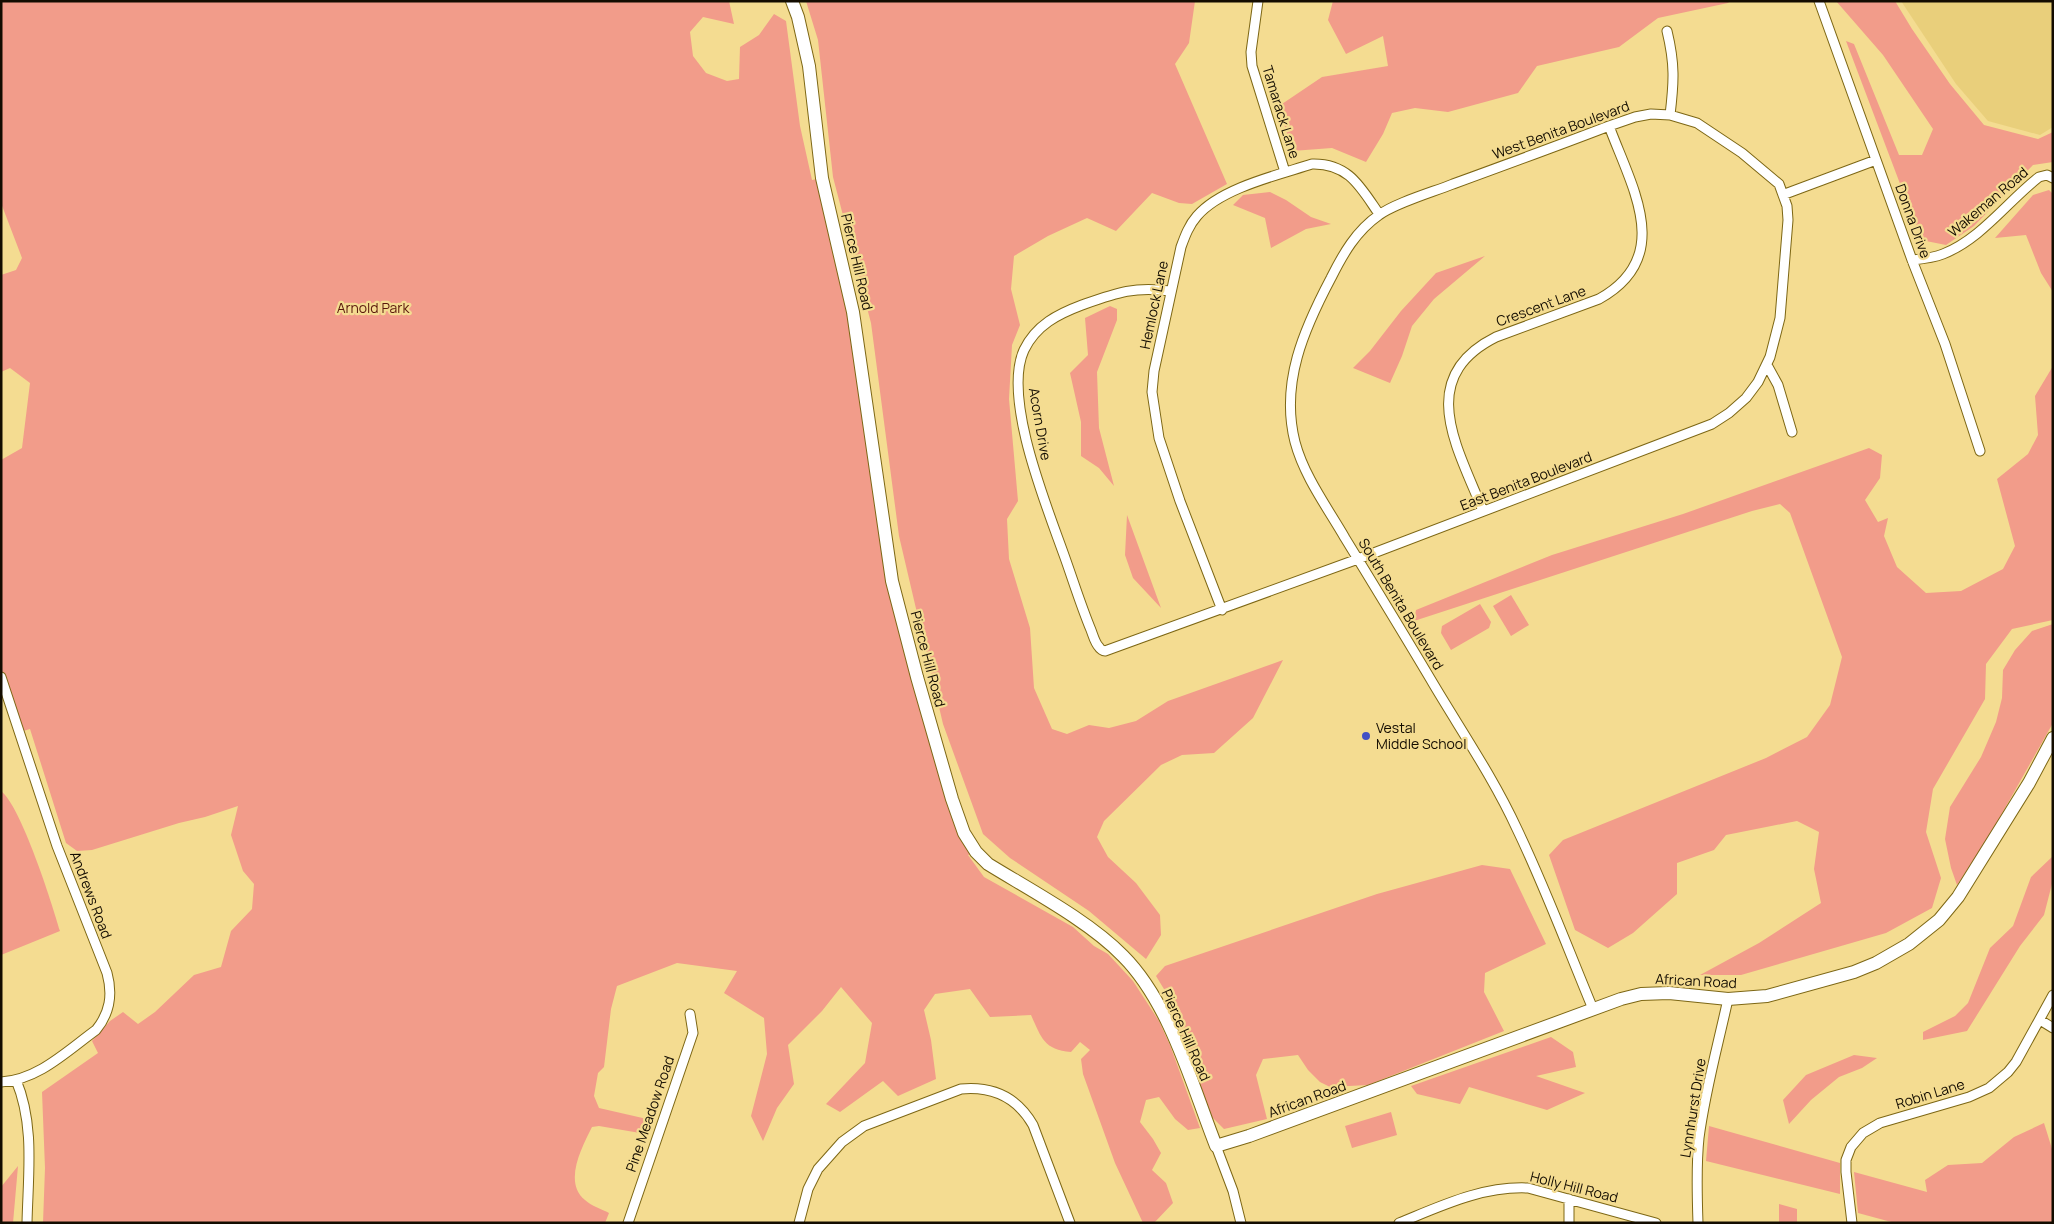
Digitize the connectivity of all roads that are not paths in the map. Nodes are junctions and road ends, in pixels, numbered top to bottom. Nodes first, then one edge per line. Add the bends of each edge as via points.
1 (792, 1) edge
2 (1258, 1) edge
3 (1819, 1) edge
4 (1667, 31) dead end
5 (1670, 115) junction
6 (1609, 126) junction
7 (1876, 160) junction
8 (1285, 172) junction
9 (2053, 178) edge
10 (1785, 194) junction
11 (1379, 214) junction
12 (1912, 260) junction
13 (1170, 291) junction
14 (1767, 365) junction
15 (1792, 432) dead end
16 (1980, 451) dead end
17 (1483, 511) junction
18 (1358, 559) junction
19 (1222, 610) junction
20 (1109, 651) joint
21 (1, 677) edge
22 (2053, 738) edge
23 (2053, 995) edge
24 (1728, 999) junction
25 (1593, 1008) junction
26 (690, 1014) dead end
27 (2040, 1020) junction
28 (2053, 1028) edge
29 (16, 1080) junction
30 (1, 1082) edge
31 (1216, 1146) junction
32 (1569, 1198) junction
33 (27, 1223) edge
34 (628, 1223) edge
35 (799, 1223) edge
36 (1070, 1223) edge
37 (1242, 1223) edge
38 (1399, 1223) edge
39 (1568, 1223) edge
40 (1656, 1223) edge
41 (1698, 1223) edge
42 (1852, 1223) edge

1 - 31 street, Pierce Hill Road via 808,66 822,178 853,312 892,581 964,833 988,864 1104,939 1146,984 1172,1032
2 - 8 street, Tamarack Lane via 1252,66
3 - 7 street, Donna Drive
4 - 5 street via 1674,78
5 - 6 street, West Benita Boulevard via 1650,114
5 - 10 street, West Benita Boulevard via 1697,122 1780,184
6 - 11 street, West Benita Boulevard
6 - 17 street, Crescent Lane via 1642,220 1640,256 1615,290 1481,345 1467,357 1454,376 1447,404 1450,424
7 - 10 street
7 - 12 street, Donna Drive
8 - 11 street, Hemlock Lane via 1312,164 1335,167 1359,185
8 - 13 street, Hemlock Lane via 1235,191 1207,206 1196,217 1181,247
9 - 12 street, Wakeman Road via 2047,175 2039,177 1987,225 1957,247 1942,254
10 - 14 street, East Benita Boulevard via 1788,229 1780,318
11 - 18 street, South Benita Boulevard via 1361,229 1345,252 1317,304 1301,340 1290,396 1295,443 1304,466
12 - 16 street, Donna Drive via 1952,362
13 - 19 street, Hemlock Lane via 1153,378 1159,438
13 - 20 street, Acorn Drive via 1130,289 1061,313 1035,334 1024,350 1021,362 1022,419 1036,477 1099,648
14 - 15 street via 1778,385
14 - 17 street, East Benita Boulevard via 1746,398 1712,424
17 - 18 street, East Benita Boulevard
18 - 19 street, East Benita Boulevard
18 - 25 street, South Benita Boulevard via 1517,828
19 - 20 street, East Benita Boulevard
21 - 29 street, Andrews Road via 57,846 111,986 110,1003 103,1022 96,1030 38,1072
22 - 24 street, African Road via 1973,875 1939,920 1909,944 1854,972 1767,996
23 - 27 street, Robin Lane
24 - 25 street, African Road via 1669,993 1641,994
24 - 41 street, Lynnhurst Drive via 1699,1138
25 - 31 street, African Road
26 - 34 street, Pine Meadow Road via 693,1033
27 - 28 street
27 - 42 street, Robin Lane via 2016,1062 1989,1088 1969,1098 1880,1123 1863,1133 1851,1147 1846,1160
29 - 30 street, Andrews Road
29 - 33 street via 28,1119
31 - 37 street, Pierce Hill Road
32 - 38 street, Holly Hill Road via 1528,1188 1487,1190
32 - 39 street
32 - 40 street, Holly Hill Road
35 - 36 street via 808,1189 828,1157 842,1142 864,1126 971,1088 1005,1095 1028,1116

